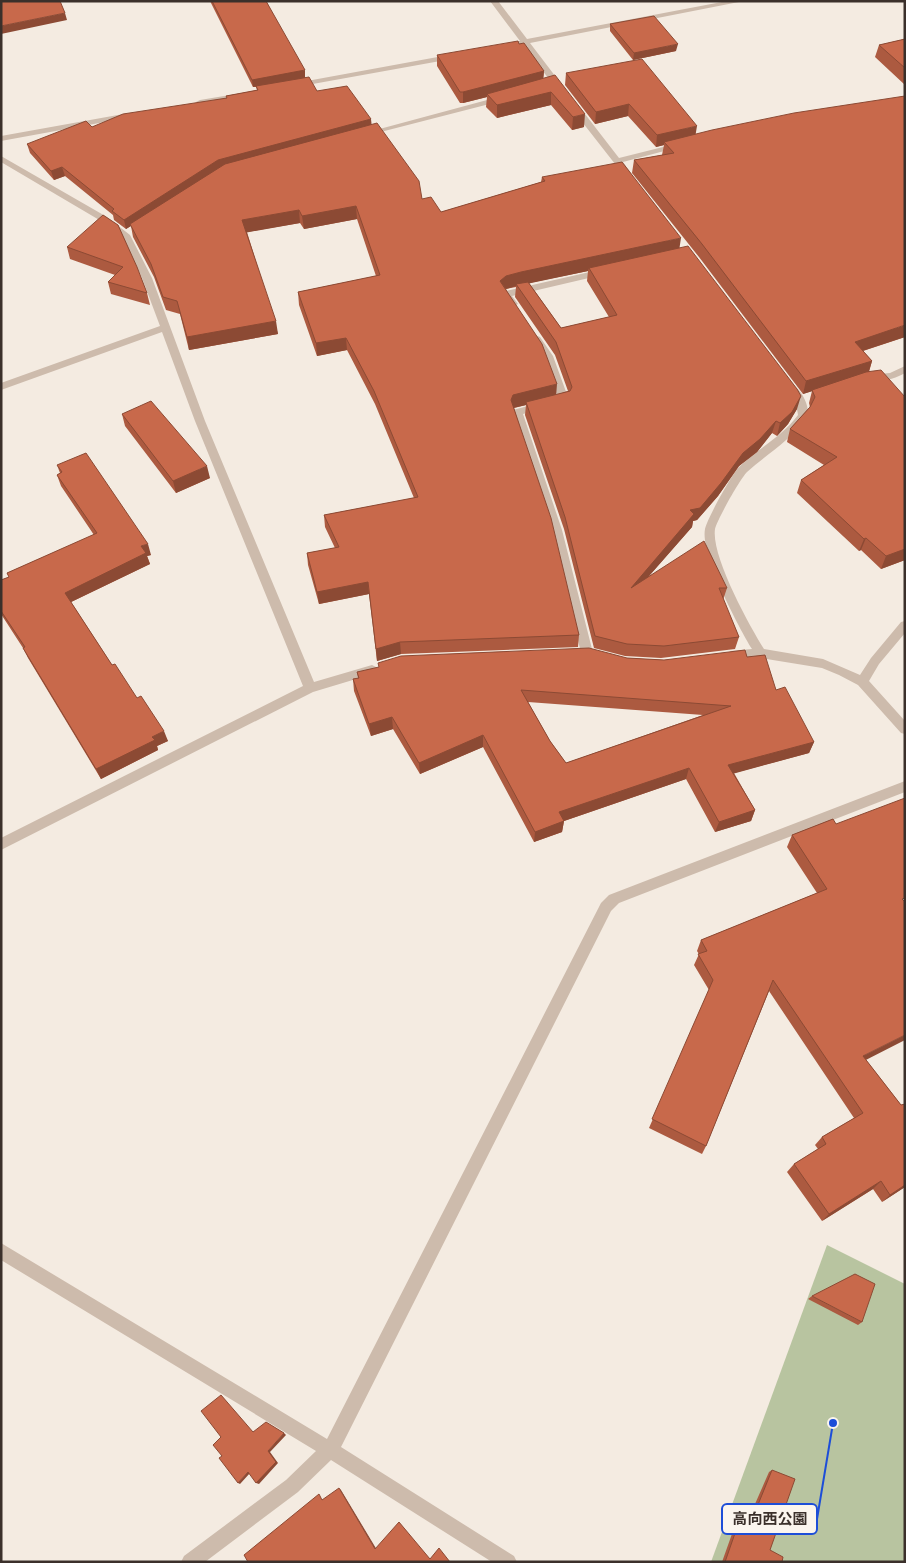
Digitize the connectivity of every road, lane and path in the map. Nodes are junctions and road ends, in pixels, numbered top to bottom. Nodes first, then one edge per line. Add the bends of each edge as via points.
1 (494, 1) edge
2 (740, 1) edge
3 (526, 42) junction
4 (507, 46) edge
5 (458, 55) edge
6 (556, 83) junction
7 (547, 86) edge
8 (284, 87) edge
9 (256, 92) edge
10 (509, 96) edge
11 (188, 105) edge
12 (140, 114) edge
13 (356, 137) edge
14 (1, 139) edge
15 (684, 145) edge
16 (1, 158) edge
17 (618, 161) junction
18 (634, 183) edge
19 (615, 269) edge
20 (517, 310) edge
21 (165, 328) junction
22 (533, 334) edge
23 (905, 369) edge
24 (783, 378) edge
25 (860, 380) edge
26 (1, 387) edge
27 (905, 625) edge
28 (760, 652) junction
29 (586, 654) edge
30 (720, 658) edge
31 (383, 666) edge
32 (862, 682) junction
33 (310, 688) junction
34 (905, 729) edge
35 (905, 786) edge
36 (1, 844) edge
37 (1, 1251) edge
38 (330, 1450) junction
39 (190, 1562) edge
40 (508, 1562) edge

1 - 3 street
2 - 3 street
3 - 4 street
3 - 6 street
5 - 8 street
6 - 7 street
6 - 17 street
9 - 11 street
10 - 13 street
12 - 14 street
15 - 17 street
16 - 21 street via 130,232
17 - 18 street
19 - 20 street via 506,294
21 - 26 street
21 - 33 street
22 - 29 street via 548,356 564,400 517,412 558,530
23 - 25 street via 892,381
24 - 28 street via 804,399 799,422 740,473 710,529 713,552 748,636
27 - 32 street
28 - 30 street
28 - 32 street via 823,664
31 - 33 street
32 - 34 street
33 - 36 street
35 - 38 street via 614,899 606,906
37 - 38 street
38 - 39 street via 292,1486
38 - 40 street

